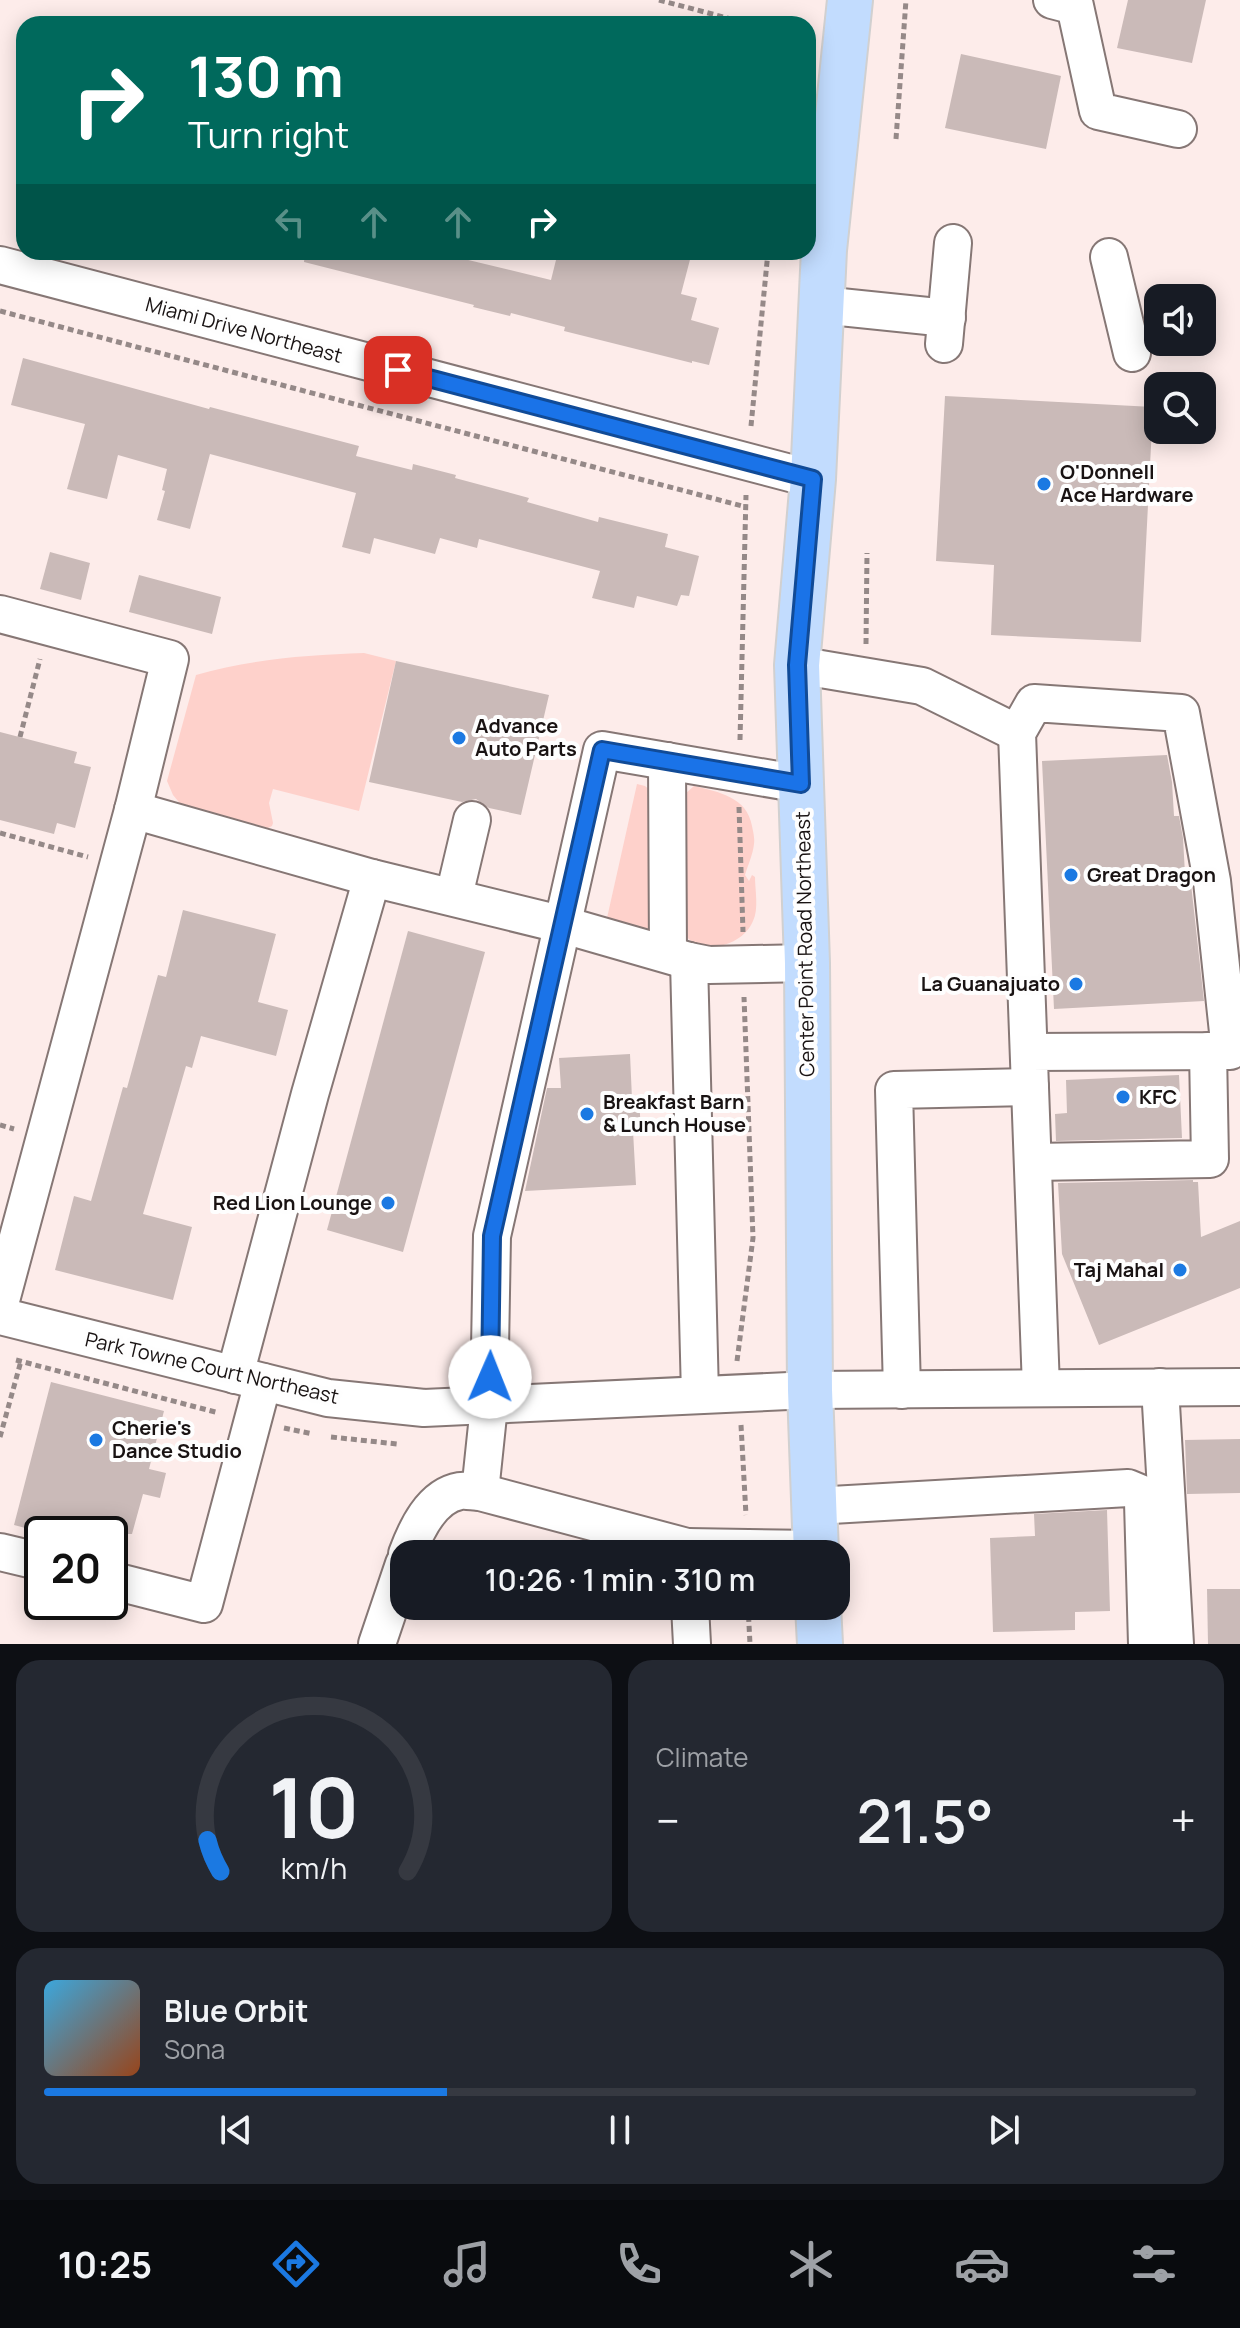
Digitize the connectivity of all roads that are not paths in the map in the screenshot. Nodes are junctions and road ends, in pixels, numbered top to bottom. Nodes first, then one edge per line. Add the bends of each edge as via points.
1 (1052, 0) edge
2 (845, 1) edge
3 (1178, 129) dead end
4 (953, 243) dead end
5 (1109, 257) dead end
6 (0, 265) edge
7 (821, 305) junction
8 (1132, 353) dead end
9 (813, 479) junction
10 (0, 614) edge
11 (797, 665) junction
12 (1017, 733) junction
13 (667, 761) junction
14 (801, 784) junction
15 (133, 810) junction
16 (472, 820) dead end
17 (372, 878) junction
18 (454, 896) junction
19 (564, 925) junction
20 (679, 958) junction
21 (807, 963) junction
22 (1208, 1051) junction
23 (1030, 1069) junction
24 (1033, 1162) junction
25 (0, 1304) edge
26 (16, 1320) edge
27 (249, 1378) junction
28 (1160, 1387) junction
29 (1240, 1387) edge
30 (1041, 1388) junction
31 (810, 1390) junction
32 (902, 1390) junction
33 (700, 1395) junction
34 (489, 1406) junction
35 (480, 1492) junction
36 (814, 1506) junction
37 (414, 1540) edge
38 (649, 1540) edge
39 (815, 1540) edge
40 (0, 1552) edge
41 (24, 1558) edge
42 (128, 1585) edge
43 (390, 1605) edge
44 (691, 1620) edge
45 (819, 1620) edge
46 (377, 1644) edge
47 (692, 1644) edge
48 (820, 1644) edge
49 (1147, 1644) edge
50 (1175, 1644) edge

1 - 3 street via 1075,6 1098,111
2 - 7 main road, Center Point Road Northeast
4 - 7 street via 946,331
5 - 8 street
6 - 9 street, Miami Drive Northeast
7 - 9 main road, Center Point Road Northeast
9 - 11 main road, Center Point Road Northeast
10 - 15 street via 170,659
11 - 12 street via 922,686
11 - 14 main road, Center Point Road Northeast
12 - 22 street via 1034,703 1181,713 1212,881 1230,1051
12 - 23 street
13 - 14 street
13 - 19 street via 602,750
13 - 20 street
14 - 21 main road, Center Point Road Northeast
15 - 17 street
15 - 25 street
16 - 18 street
17 - 18 street
17 - 27 street via 306,1108
18 - 19 street
19 - 20 street
19 - 34 street via 492,1236
20 - 21 street via 709,965
20 - 33 street
21 - 31 main road, Center Point Road Northeast
22 - 23 street
22 - 24 street via 1210,1159
23 - 24 street
23 - 32 street via 894,1090
24 - 30 street
26 - 27 street, Park Towne Court Northeast
27 - 34 street, Park Towne Court Northeast via 328,1398 424,1408
27 - 42 street via 204,1604
28 - 29 street, Park Towne Court Northeast
28 - 30 street, Park Towne Court Northeast
28 - 50 street
30 - 32 street, Park Towne Court Northeast
31 - 32 street, Park Towne Court Northeast
31 - 33 street, Park Towne Court Northeast
31 - 36 main road, Center Point Road Northeast
33 - 34 street, Park Towne Court Northeast
34 - 35 street
35 - 37 street via 459,1491 439,1501
35 - 38 street
36 - 39 main road, Center Point Road Northeast
36 - 49 street via 1128,1488 1140,1493 1143,1502
40 - 41 street
43 - 46 street
44 - 47 street
45 - 48 main road

